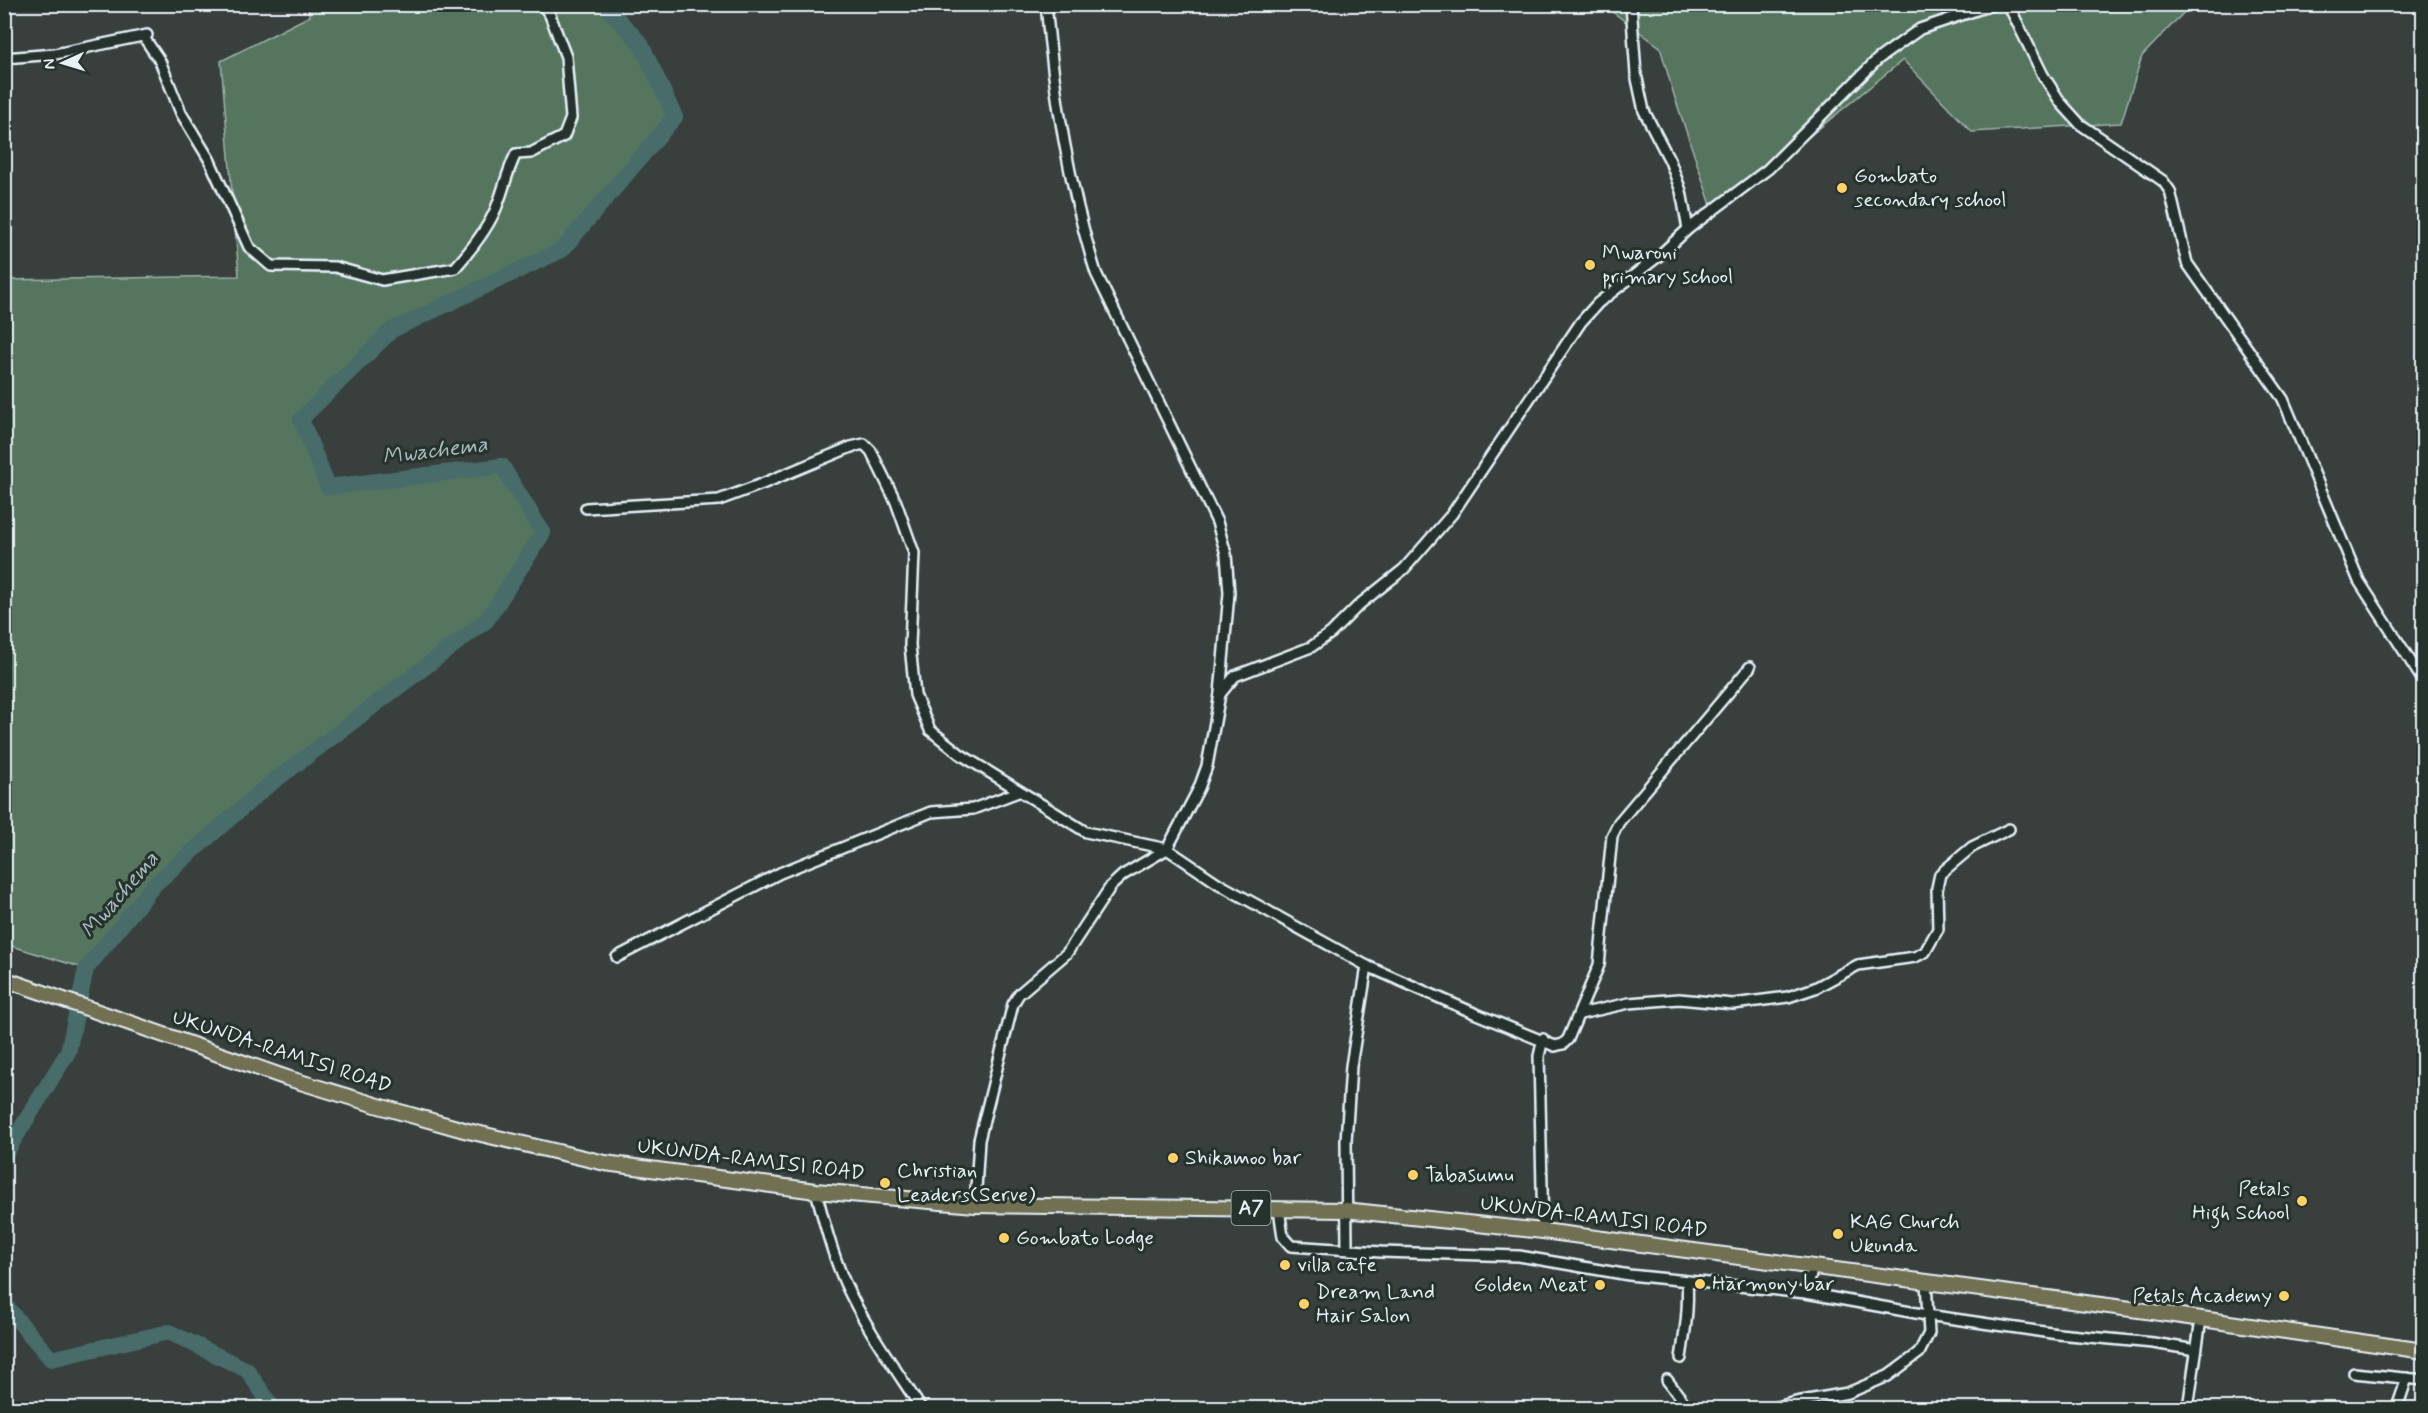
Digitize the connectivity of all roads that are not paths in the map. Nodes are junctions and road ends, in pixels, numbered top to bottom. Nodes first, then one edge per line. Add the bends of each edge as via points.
1 (542, 4) edge
2 (1046, 4) edge
3 (1631, 4) edge
4 (1994, 4) edge
5 (2008, 4) edge
6 (4, 58) edge
7 (1688, 229) junction
8 (586, 508) dead end
9 (1750, 667) dead end
10 (2424, 682) edge
11 (1220, 694) junction
12 (1018, 792) junction
13 (2009, 829) dead end
14 (1167, 849) junction
15 (617, 957) dead end
16 (1367, 966) junction
17 (4, 979) edge
18 (1580, 1014) junction
19 (1543, 1039) junction
20 (816, 1191) junction
21 (975, 1205) junction
22 (1279, 1209) junction
23 (1345, 1210) junction
24 (1543, 1231) junction
25 (1347, 1248) junction
26 (1813, 1267) junction
27 (1687, 1281) junction
28 (1926, 1282) junction
29 (1806, 1293) junction
30 (1927, 1315) junction
31 (2201, 1319) junction
32 (2196, 1350) junction
33 (2424, 1351) edge
34 (1681, 1358) dead end
35 (2354, 1373) dead end
36 (2407, 1378) junction
37 (1667, 1380) dead end
38 (2424, 1380) edge
39 (921, 1408) edge
40 (1688, 1408) edge
41 (1773, 1408) edge
42 (2188, 1408) edge
43 (2397, 1408) edge

1 - 6 street via 566,57 572,118 564,136 531,153 516,154 495,212 456,268 382,280 335,267 271,266 249,247 145,35 56,54
2 - 11 street via 1063,138 1096,273 1217,522 1226,554 1229,593
3 - 7 street via 1636,74 1644,111 1673,171
4 - 7 street via 1920,29 1878,59 1768,169
5 - 10 street via 2061,103 2080,124 2163,181 2187,263 2283,399 2359,581
7 - 11 street via 1598,303 1581,322 1452,514 1404,569 1311,647 1235,676
8 - 12 street via 719,500 864,444 896,502 914,553 910,645 915,695 930,730
9 - 18 street via 1619,822 1612,836 1599,965
11 - 14 street via 1207,766
12 - 14 street via 1086,832
12 - 15 street via 973,809 931,812 780,873
13 - 18 street via 1972,847 1940,874 1938,929 1925,952 1915,957 1858,965 1815,988 1788,997 1733,1004 1679,999 1629,1003
14 - 16 street via 1219,884
14 - 21 street via 1111,886 1067,953 1019,994 1013,1004 979,1140
16 - 19 street
16 - 23 street via 1351,1066
17 - 20 highway, UKUNDA-RAMISI ROAD / A7 via 288,1078 464,1130 605,1163
18 - 19 street via 1563,1044 1556,1046
19 - 24 street via 1539,1066
20 - 21 highway, UKUNDA-RAMISI ROAD / A7
20 - 39 street via 828,1239 846,1285
21 - 22 highway, UKUNDA-RAMISI ROAD / A7
22 - 23 highway, UKUNDA-RAMISI ROAD / A7
22 - 25 street via 1283,1238 1291,1246
23 - 24 highway, UKUNDA-RAMISI ROAD / A7
23 - 25 street
24 - 26 highway, UKUNDA-RAMISI ROAD / A7
25 - 27 street via 1519,1256
26 - 28 highway, UKUNDA-RAMISI ROAD / A7
26 - 29 street
27 - 29 street
27 - 34 street via 1688,1316
28 - 30 street
28 - 31 highway, UKUNDA-RAMISI ROAD / A7
29 - 30 street
30 - 32 street
30 - 41 street via 1929,1333 1919,1353 1888,1376 1848,1393
31 - 32 street
31 - 33 highway, UKUNDA-RAMISI ROAD / A7
32 - 42 street
35 - 36 street
36 - 38 street
36 - 43 street
37 - 40 street

